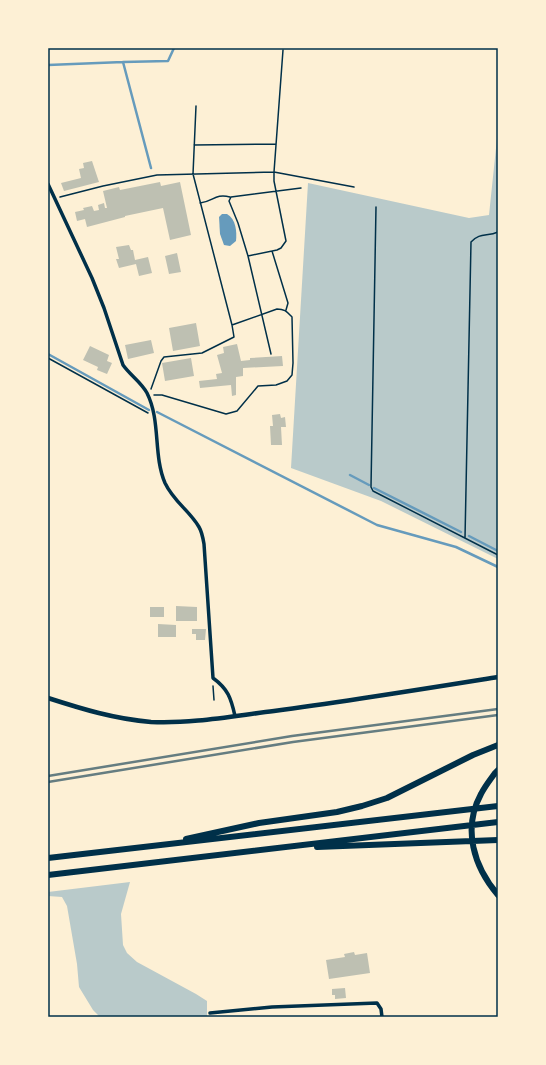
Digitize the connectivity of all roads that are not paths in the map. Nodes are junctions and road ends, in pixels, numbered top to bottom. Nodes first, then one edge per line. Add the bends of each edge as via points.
1 (48, 184) edge
2 (498, 677) edge
3 (48, 698) edge
4 (235, 716) junction
5 (498, 745) edge
6 (496, 772) edge
7 (498, 806) edge
8 (498, 822) edge
9 (498, 840) edge
10 (149, 846) junction
11 (269, 849) junction
12 (48, 858) edge
13 (48, 875) edge
14 (498, 895) edge
15 (210, 1013) dead end
16 (382, 1017) edge

1 - 4 street via 92,278 123,365 148,396 165,482 175,500 193,519 202,534 213,678 222,684 228,693
2 - 4 street
3 - 4 street via 106,716 152,722
5 - 10 highway via 387,798 362,806 259,823
6 - 14 highway via 480,794 473,816 472,844 482,874
7 - 10 highway
8 - 11 highway
9 - 11 highway
10 - 12 highway
11 - 13 highway
15 - 16 street via 272,1007 377,1003

